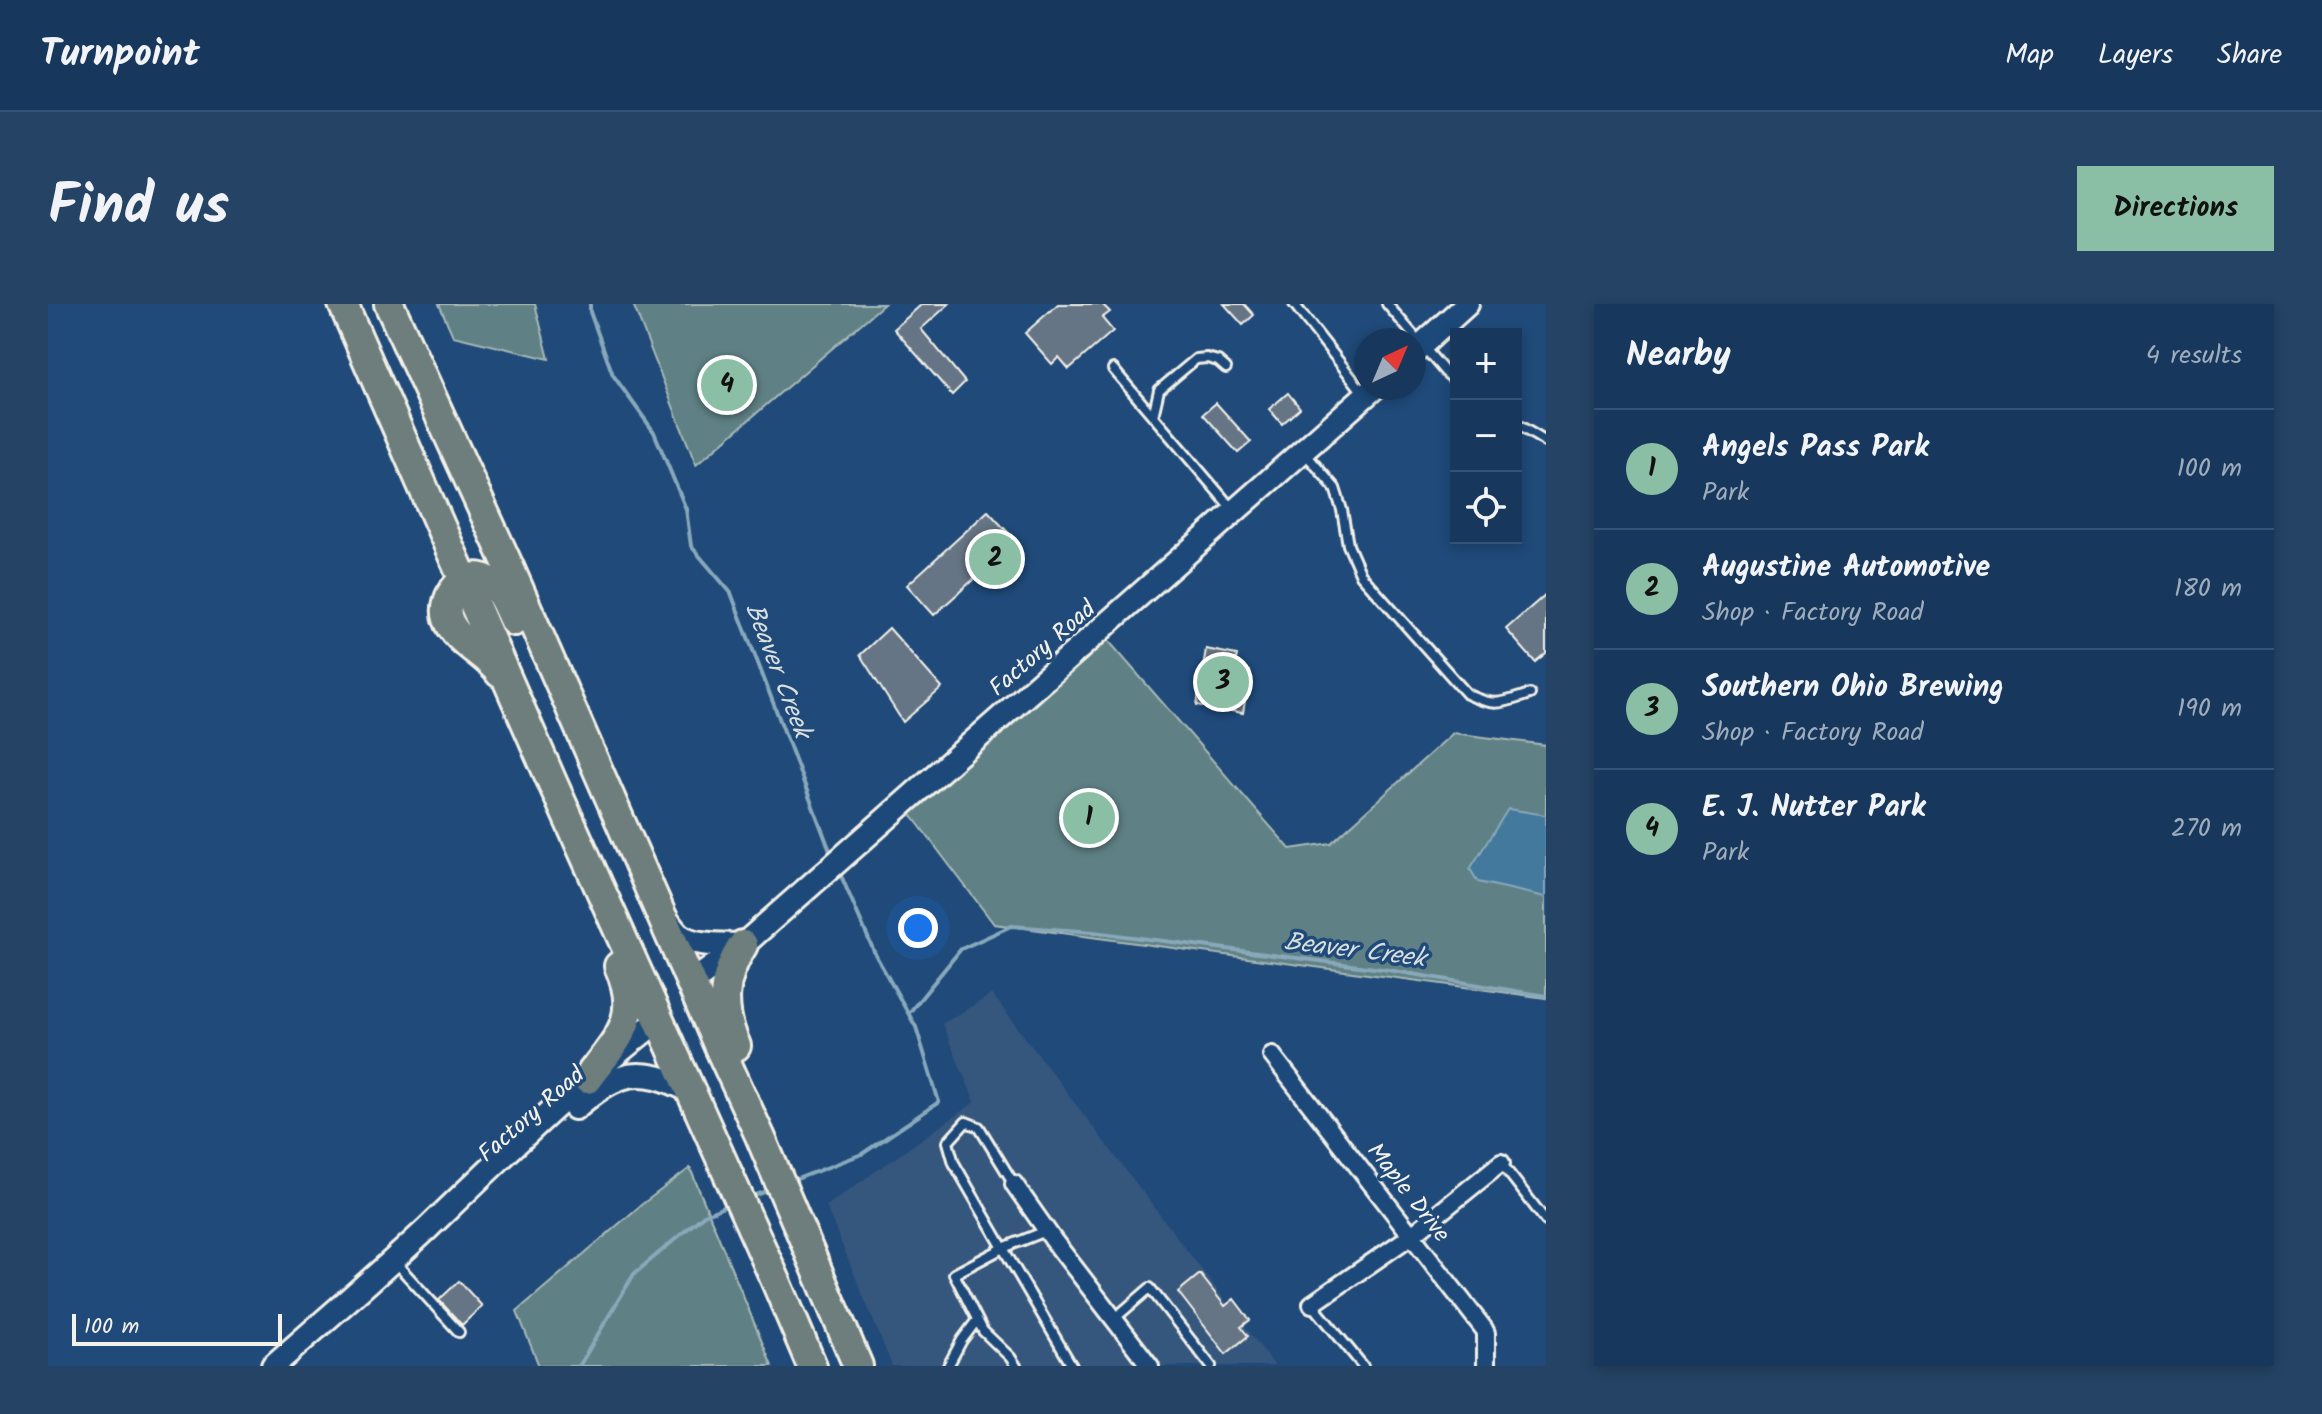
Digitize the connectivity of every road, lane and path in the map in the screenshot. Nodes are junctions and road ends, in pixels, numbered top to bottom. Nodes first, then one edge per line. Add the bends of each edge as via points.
1 (343, 304) edge
2 (389, 304) edge
3 (1294, 304) edge
4 (1387, 304) edge
5 (1467, 304) edge
6 (1404, 328) edge
7 (1426, 341) edge
8 (1426, 355) edge
9 (1226, 368) dead end
10 (1113, 369) dead end
11 (1354, 373) edge
12 (1450, 376) edge
13 (1361, 400) edge
14 (1153, 416) junction
15 (1522, 428) edge
16 (1546, 442) edge
17 (1303, 452) junction
18 (1234, 512) junction
19 (465, 579) junction
20 (477, 607) junction
21 (1530, 694) dead end
22 (514, 695) junction
23 (553, 784) junction
24 (659, 910) junction
25 (743, 945) junction
26 (691, 983) junction
27 (659, 1020) junction
28 (1272, 1055) dead end
29 (587, 1079) junction
30 (692, 1092) junction
31 (747, 1143) junction
32 (1501, 1163) joint
33 (1014, 1184) joint
34 (1546, 1221) edge
35 (1047, 1231) junction
36 (1412, 1235) junction
37 (789, 1237) junction
38 (417, 1238) junction
39 (1003, 1248) junction
40 (393, 1259) junction
41 (830, 1299) junction
42 (1312, 1304) joint
43 (1114, 1319) junction
44 (977, 1320) junction
45 (794, 1325) junction
46 (459, 1332) dead end
47 (273, 1366) edge
48 (798, 1366) edge
49 (812, 1366) edge
50 (826, 1366) edge
51 (858, 1366) edge
52 (872, 1366) edge
53 (948, 1366) edge
54 (1016, 1366) edge
55 (1072, 1366) edge
56 (1150, 1366) edge
57 (1211, 1366) edge
58 (1363, 1366) edge
59 (1486, 1366) edge

1 - 19 highway
2 - 24 highway
3 - 11 lane
4 - 6 lane
5 - 7 street
8 - 12 lane
9 - 14 lane via 1218,361 1196,359 1159,390
10 - 14 lane
13 - 17 street, Factory Road
14 - 18 lane
15 - 16 lane
17 - 18 street, Factory Road
17 - 21 lane via 1335,488 1361,575 1467,694 1487,704
18 - 25 street, Factory Road
19 - 20 highway
19 - 22 highway via 448,604 448,619 496,667
19 - 24 highway via 485,579 497,588 622,863
20 - 22 highway
20 - 26 highway via 505,645 642,954 663,976
22 - 23 highway
23 - 27 highway
23 - 29 highway via 551,813 630,994 622,1033
24 - 25 street via 679,934 693,940
24 - 26 highway
25 - 26 street, Factory Road
25 - 31 highway via 728,973 724,1009
26 - 31 highway
27 - 29 street, Factory Road
27 - 30 highway
27 - 31 highway via 710,1058
28 - 36 street, Maple Drive
29 - 38 street, Factory Road
30 - 31 highway
30 - 38 street, Factory Road via 648,1075 611,1081 455,1215
31 - 37 highway
31 - 37 highway
32 - 34 lane
32 - 36 street
33 - 35 street
33 - 39 lane via 979,1127 966,1122 948,1142 954,1163
35 - 39 lane
35 - 43 street
36 - 42 street
36 - 59 street, Maple Drive via 1484,1329
37 - 41 highway
37 - 45 highway
37 - 50 highway
38 - 40 street, Factory Road
39 - 44 lane via 954,1274
39 - 55 lane
40 - 46 lane
40 - 47 street, Factory Road
41 - 51 highway
41 - 52 highway
42 - 58 lane
43 - 56 street
43 - 57 lane via 1150,1288
44 - 53 lane
44 - 54 lane
45 - 48 highway
45 - 49 highway

